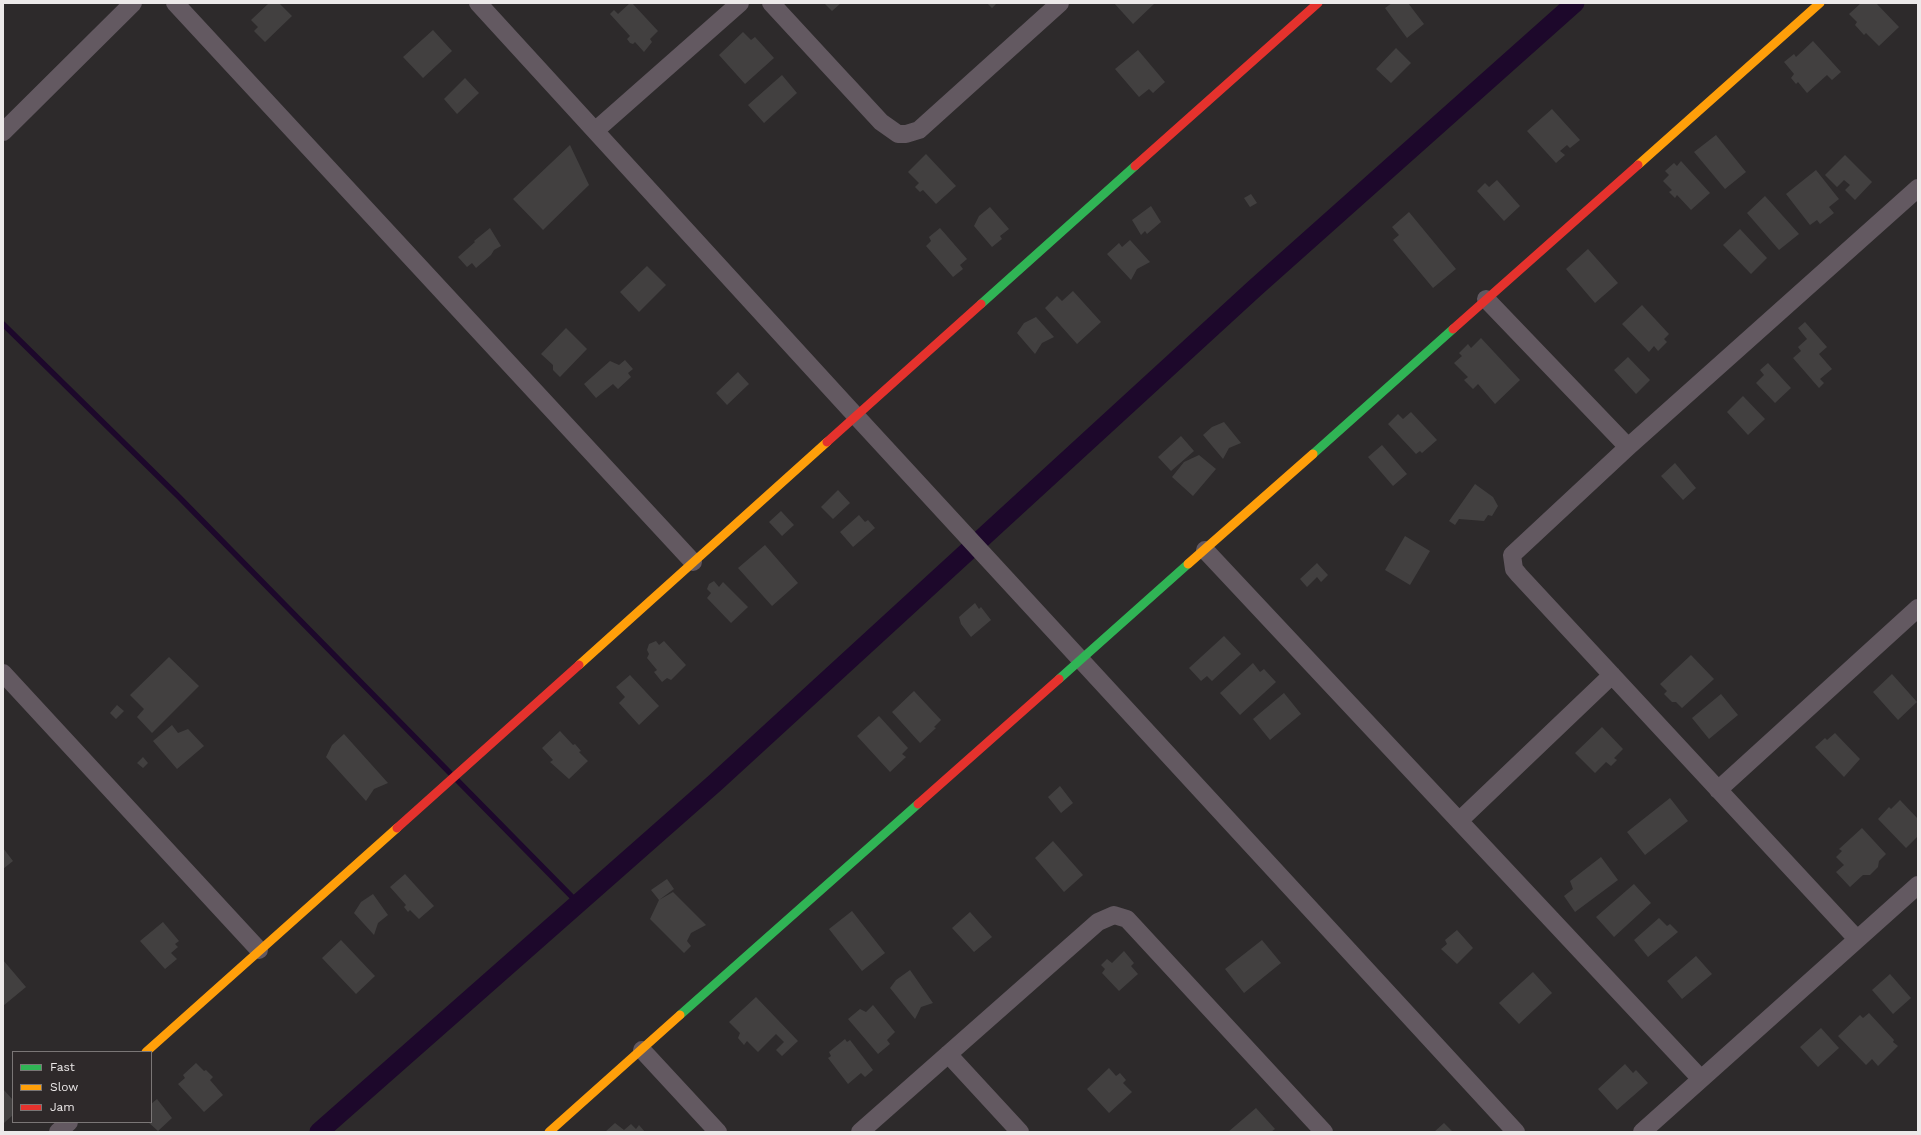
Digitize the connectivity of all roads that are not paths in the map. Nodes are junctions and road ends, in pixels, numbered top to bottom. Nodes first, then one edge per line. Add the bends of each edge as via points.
1 (133, 3) edge
2 (175, 3) edge
3 (478, 3) edge
4 (740, 3) edge
5 (771, 3) edge
6 (1060, 3) edge
7 (1318, 3) edge
8 (1820, 3) edge
9 (596, 130) junction
10 (3, 132) edge
11 (1918, 188) edge
12 (1486, 300) junction
13 (856, 416) junction
14 (1628, 447) junction
15 (1205, 550) junction
16 (693, 562) junction
17 (1918, 608) edge
18 (1081, 659) junction
19 (3, 673) edge
20 (1612, 675) junction
21 (1718, 790) junction
22 (1459, 821) junction
23 (1918, 885) edge
24 (1857, 939) junction
25 (259, 950) junction
26 (642, 1050) junction
27 (147, 1051) edge
28 (948, 1054) junction
29 (1701, 1079) junction
30 (68, 1123) edge
31 (58, 1132) edge
32 (549, 1132) edge
33 (718, 1132) edge
34 (860, 1132) edge
35 (1020, 1132) edge
36 (1324, 1132) edge
37 (1516, 1132) edge
38 (1642, 1132) edge

1 - 10 street
2 - 16 street
3 - 9 street
4 - 9 street
5 - 6 street via 881,122 898,134 906,134 919,130
7 - 13 street
8 - 12 street
9 - 13 street
11 - 14 street
12 - 14 street
12 - 15 street
13 - 16 street
13 - 18 street
14 - 20 street via 1512,555 1516,572
15 - 18 street
15 - 22 street
16 - 25 street
17 - 21 street
18 - 26 street
18 - 37 street
19 - 25 street
20 - 21 street
20 - 22 street
21 - 24 street
22 - 29 street
23 - 24 street
24 - 29 street
25 - 27 street
26 - 32 street
26 - 33 street
28 - 34 street
28 - 35 street
28 - 36 street via 1098,922 1114,915 1127,919
29 - 38 street
30 - 31 street

